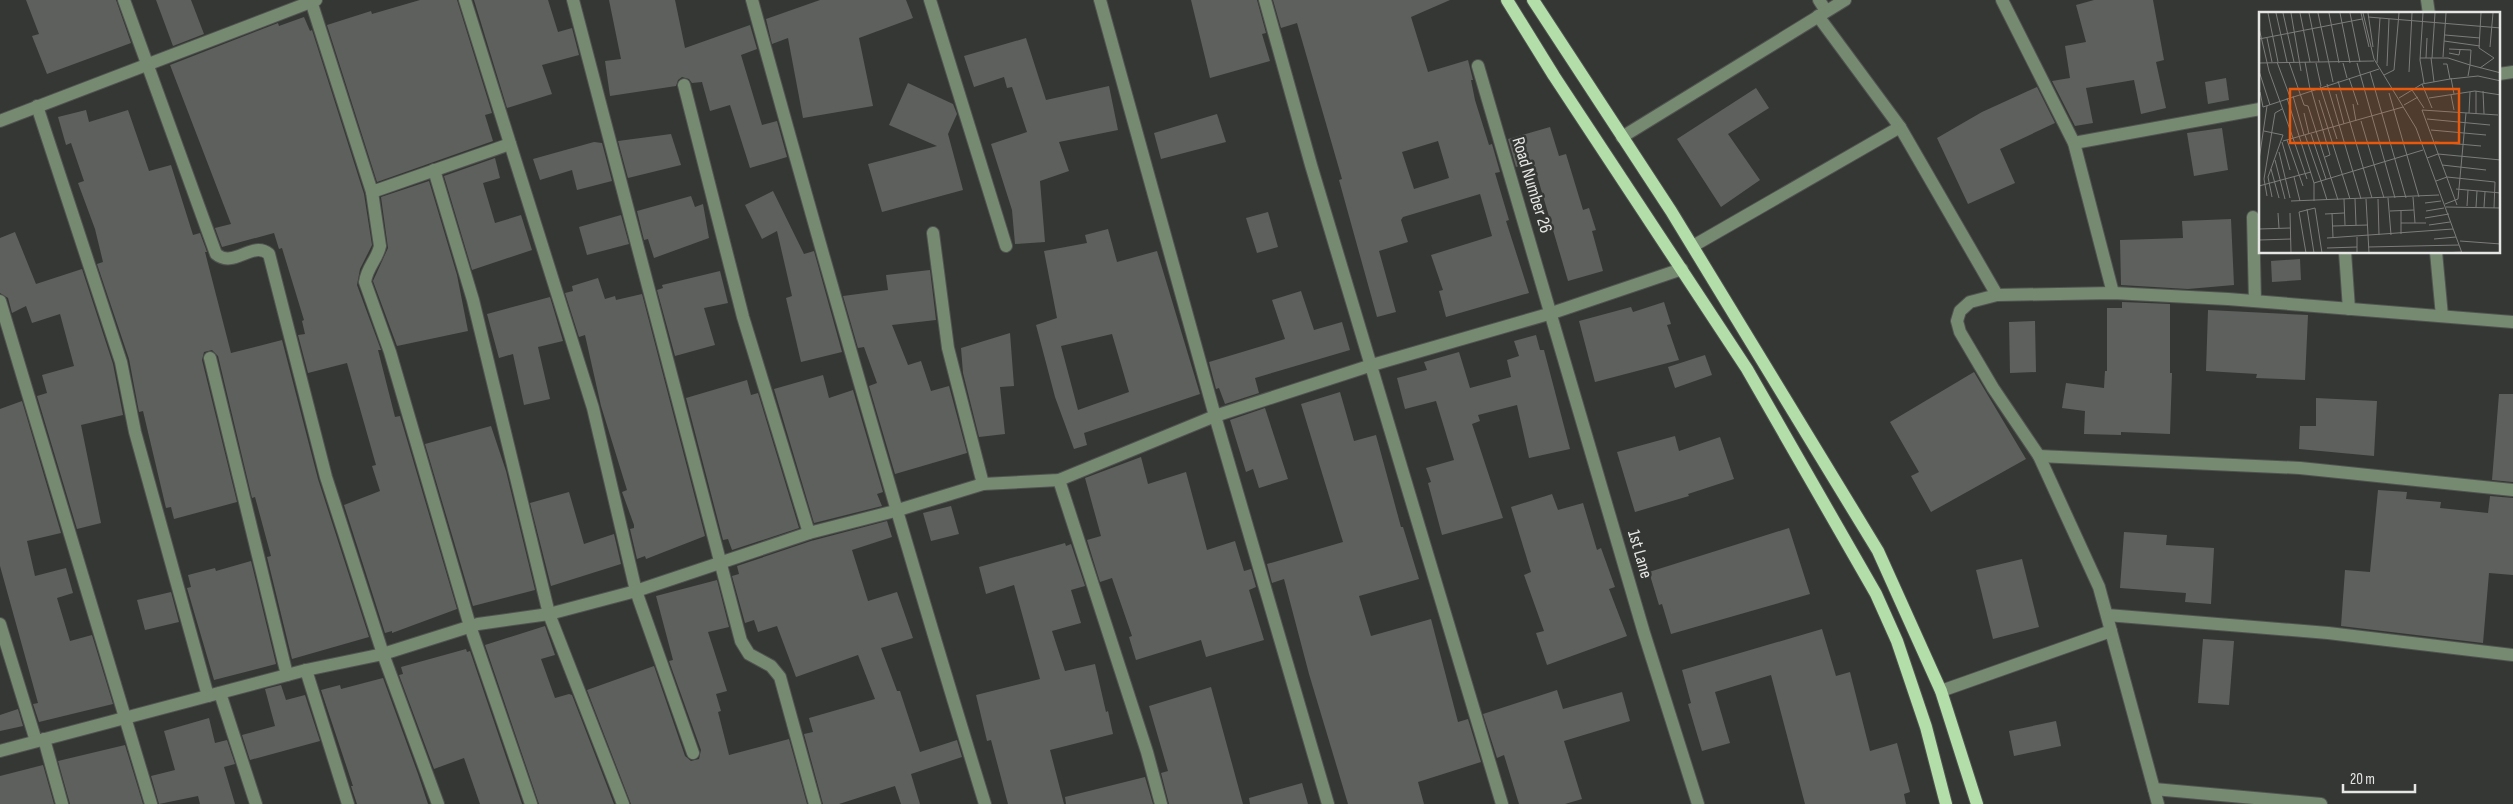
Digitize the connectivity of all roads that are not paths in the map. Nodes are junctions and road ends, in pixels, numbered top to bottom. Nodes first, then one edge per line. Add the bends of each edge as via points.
1 (124, 0) edge
2 (465, 0) edge
3 (573, 0) edge
4 (752, 0) edge
5 (930, 0) edge
6 (1100, 0) edge
7 (1265, 0) edge
8 (1506, 0) edge
9 (1533, 0) edge
10 (1845, 0) edge
11 (2002, 0) edge
12 (313, 1) edge
13 (291, 4) edge
14 (1821, 9) edge
15 (148, 63) junction
16 (1478, 66) dead end
17 (2513, 72) edge
18 (2500, 74) edge
19 (684, 85) dead end
20 (37, 106) junction
21 (2259, 109) edge
22 (0, 121) edge
23 (1900, 128) junction
24 (1622, 137) junction
25 (2074, 143) junction
26 (510, 144) junction
27 (434, 170) junction
28 (372, 192) junction
29 (2253, 217) dead end
30 (933, 232) dead end
31 (1006, 246) dead end
32 (1693, 246) junction
33 (2345, 254) edge
34 (2436, 254) edge
35 (1682, 269) junction
36 (2113, 294) junction
37 (1997, 295) junction
38 (0, 301) edge
39 (2255, 301) junction
40 (2348, 309) junction
41 (1552, 313) junction
42 (2442, 316) junction
43 (2513, 322) edge
44 (210, 358) dead end
45 (1372, 365) junction
46 (1216, 416) junction
47 (2039, 456) junction
48 (1059, 480) junction
49 (983, 484) junction
50 (2513, 490) edge
51 (895, 511) junction
52 (809, 534) junction
53 (722, 562) junction
54 (1886, 568) junction
55 (1866, 576) junction
56 (636, 591) junction
57 (549, 614) junction
58 (2107, 615) junction
59 (0, 624) edge
60 (470, 626) junction
61 (2111, 631) junction
62 (383, 654) junction
63 (2513, 655) edge
64 (306, 670) junction
65 (287, 675) junction
66 (1941, 691) junction
67 (214, 694) junction
68 (124, 718) junction
69 (40, 740) junction
70 (0, 751) edge
71 (693, 753) dead end
72 (2154, 789) junction
73 (62, 804) edge
74 (151, 804) edge
75 (256, 804) edge
76 (348, 804) edge
77 (438, 804) edge
78 (531, 804) edge
79 (623, 804) edge
80 (815, 804) edge
81 (985, 804) edge
82 (1161, 804) edge
83 (1328, 804) edge
84 (1502, 804) edge
85 (1698, 804) edge
86 (1946, 804) edge
87 (1977, 804) edge
88 (2158, 804) edge
89 (2321, 804) edge

1 - 15 street
2 - 26 street
3 - 53 street
4 - 51 street
5 - 31 street
6 - 46 street
7 - 45 street
8 - 35 main road
9 - 24 main road
10 - 14 street
11 - 25 street
12 - 13 street
12 - 28 street
13 - 15 street
14 - 23 street
14 - 24 street
15 - 20 street
15 - 62 street via 216,254 231,260 256,250 265,250 269,254 326,476
16 - 41 street, Road Number 26
17 - 18 street
19 - 52 street via 743,317
20 - 22 street
20 - 67 street via 121,362 135,432
21 - 25 street
23 - 32 street
23 - 37 street
24 - 32 main road
25 - 36 street
26 - 27 street
26 - 56 street via 593,408
27 - 28 street
27 - 57 street via 473,300
28 - 60 street via 380,246 366,271 365,282 390,352
29 - 39 street
30 - 49 street via 948,348
32 - 54 main road
33 - 40 street
34 - 42 street
35 - 41 street
35 - 55 main road via 1747,369
36 - 37 street
36 - 39 street
37 - 47 street via 1970,302 1960,311 1957,320 1960,332
38 - 68 street
39 - 40 street
40 - 42 street
41 - 45 street
41 - 85 street, 1st Lane via 1644,633
42 - 43 street
44 - 65 street
45 - 46 street
45 - 84 street
46 - 48 street
46 - 83 street
47 - 50 street via 2300,468
47 - 58 street via 2099,587
48 - 49 street
48 - 82 street
49 - 51 street
51 - 52 street
51 - 81 street
52 - 53 street
53 - 56 street
53 - 80 street via 741,641 749,654 771,666 780,677
54 - 55 main road
54 - 66 main road
55 - 86 main road via 1897,640 1926,727
56 - 57 street
56 - 71 street
57 - 60 street
57 - 79 street
58 - 61 street
58 - 63 street via 2328,633
59 - 69 street
60 - 62 street
60 - 78 street
61 - 66 street
61 - 72 street
62 - 64 street
62 - 77 street
64 - 65 street
64 - 76 street
65 - 67 street
66 - 87 main road
67 - 68 street
67 - 75 street
68 - 69 street
68 - 74 street
69 - 70 street
69 - 73 street
72 - 88 street
72 - 89 street

